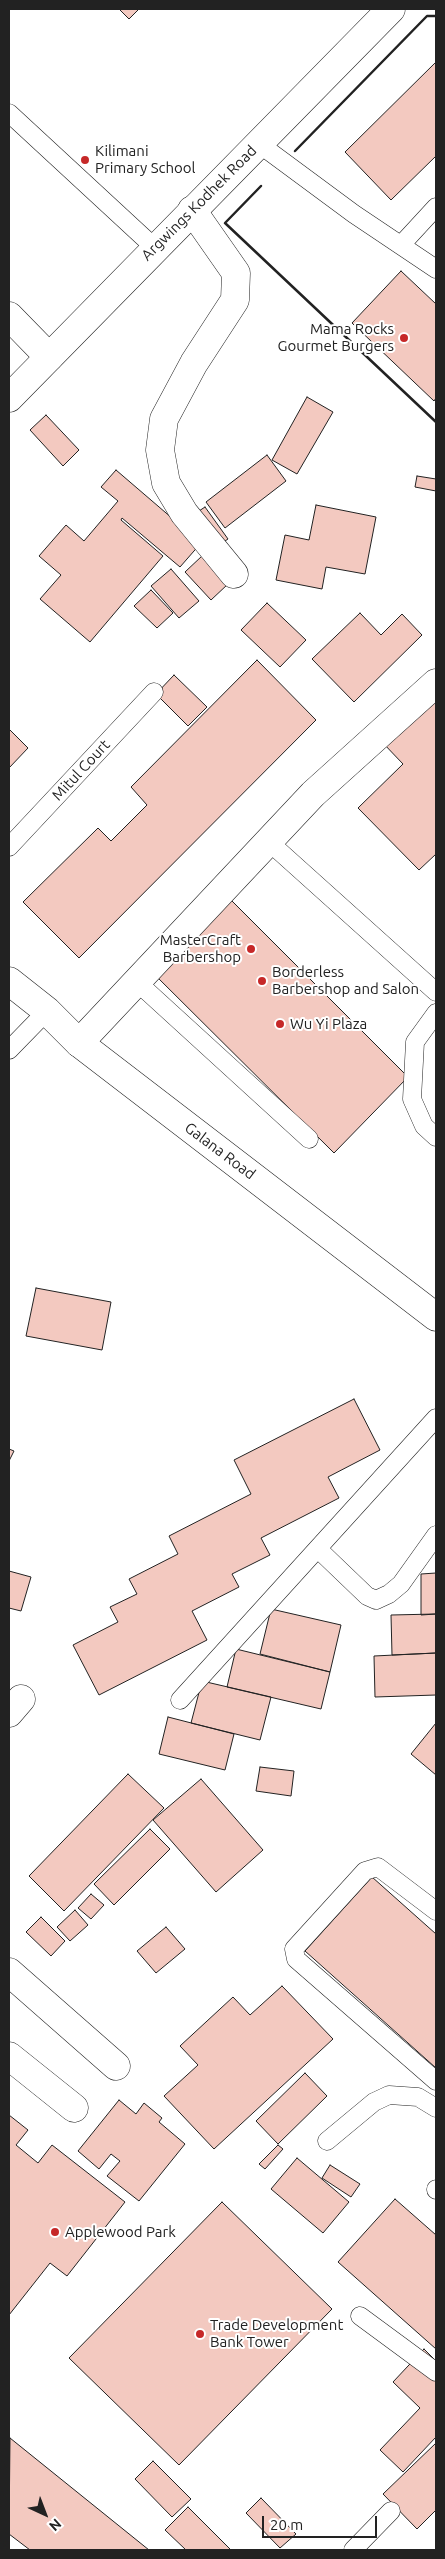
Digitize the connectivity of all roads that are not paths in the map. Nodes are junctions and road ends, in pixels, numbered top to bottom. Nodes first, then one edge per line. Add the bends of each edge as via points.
1 (391, 9) edge
2 (9, 113) edge
3 (258, 143) junction
4 (436, 207) edge
5 (192, 210) junction
6 (400, 245) junction
7 (155, 248) junction
8 (436, 270) edge
9 (9, 316) edge
10 (49, 357) junction
11 (9, 398) edge
12 (234, 574) dead end
13 (436, 683) edge
14 (154, 692) dead end
15 (268, 841) junction
16 (9, 847) edge
17 (9, 981) edge
18 (137, 982) junction
19 (436, 992) edge
20 (47, 1010) junction
21 (436, 1012) edge
22 (79, 1042) junction
23 (9, 1050) edge
24 (436, 1137) edge
25 (309, 1139) dead end
26 (436, 1317) edge
27 (436, 1420) edge
28 (436, 1535) edge
29 (318, 1549) junction
30 (180, 1700) dead end
31 (436, 1911) edge
32 (9, 1972) edge
33 (9, 2056) edge
34 (116, 2066) dead end
35 (436, 2081) edge
36 (74, 2108) dead end
37 (436, 2108) edge
38 (327, 2141) dead end
39 (360, 2316) dead end
40 (436, 2372) edge
41 (391, 2511) dead end
42 (353, 2550) edge

1 - 3 street, Argwings Kodhek Road
2 - 7 lane
3 - 5 street, Argwings Kodhek Road
3 - 6 lane
4 - 6 lane
5 - 7 street, Argwings Kodhek Road
5 - 12 street via 236,273 235,300 194,363 164,419 160,450 166,483 184,512
6 - 8 lane
7 - 10 street, Argwings Kodhek Road
9 - 10 street
10 - 11 street, Argwings Kodhek Road
13 - 15 street via 313,794
14 - 16 lane, Mitul Court
15 - 18 street
15 - 19 lane
17 - 20 street, Galana Road
18 - 22 street
18 - 25 lane
20 - 22 street, Galana Road
20 - 23 lane
21 - 24 lane via 415,1042 412,1099 424,1126
22 - 26 street, Galana Road
27 - 29 lane
28 - 29 lane via 401,1584 376,1600 367,1596
29 - 30 lane
31 - 35 lane via 378,1867 364,1871 294,1949 296,1960
32 - 34 street
33 - 36 street
37 - 38 lane via 418,2097 389,2095 374,2102
39 - 40 lane
41 - 42 lane

